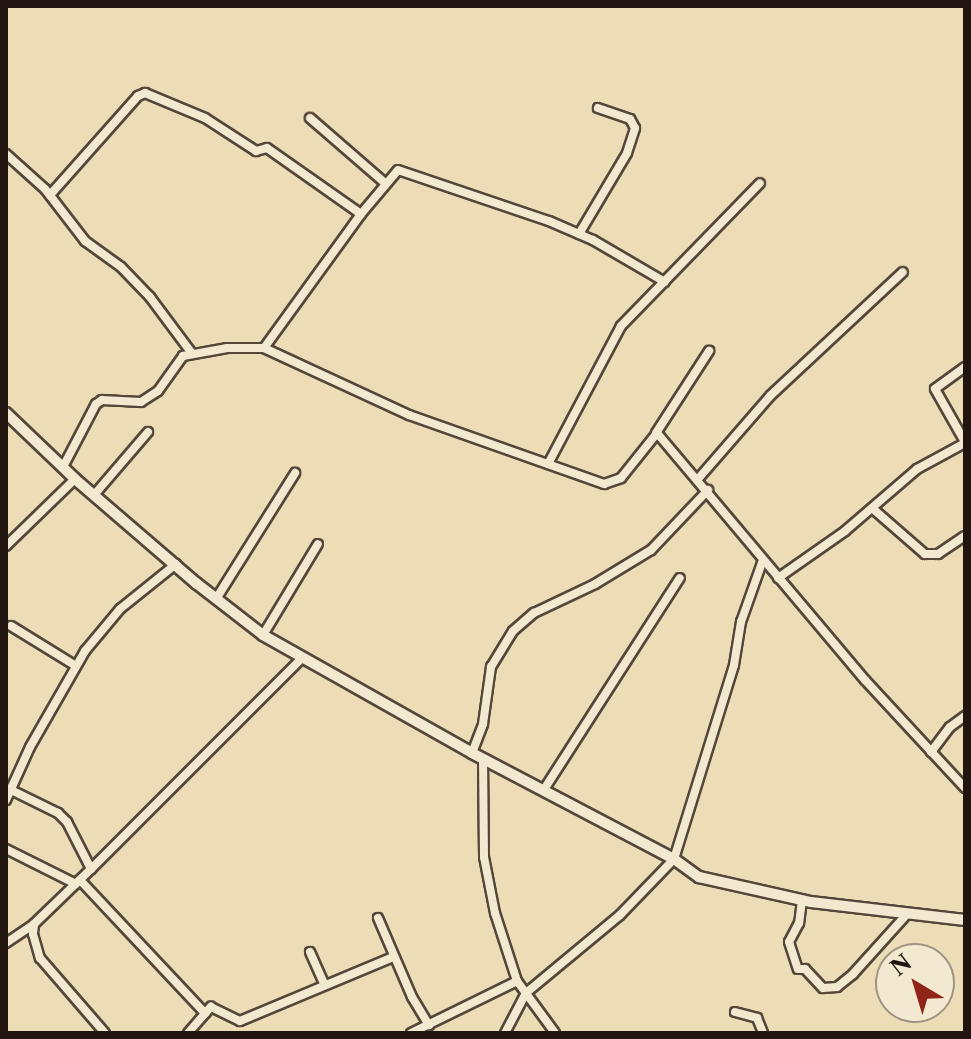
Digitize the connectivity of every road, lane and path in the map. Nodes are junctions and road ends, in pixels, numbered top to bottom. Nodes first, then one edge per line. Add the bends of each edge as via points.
1 (598, 108) dead end
2 (310, 118) dead end
3 (6, 154) edge
4 (385, 183) junction
5 (760, 183) dead end
6 (50, 195) junction
7 (361, 214) junction
8 (579, 234) junction
9 (903, 272) dead end
10 (665, 282) junction
11 (264, 348) junction
12 (709, 351) dead end
13 (191, 352) junction
14 (965, 367) edge
15 (6, 413) edge
16 (148, 432) dead end
17 (656, 433) junction
18 (965, 442) edge
19 (548, 464) junction
20 (63, 467) junction
21 (295, 473) dead end
22 (75, 479) junction
23 (698, 479) junction
24 (708, 490) junction
25 (94, 495) junction
26 (872, 508) junction
27 (965, 536) edge
28 (318, 544) dead end
29 (6, 546) edge
30 (763, 560) junction
31 (176, 564) junction
32 (680, 578) dead end
33 (778, 578) junction
34 (216, 599) junction
35 (11, 626) dead end
36 (263, 635) junction
37 (302, 658) junction
38 (76, 666) junction
39 (965, 716) edge
40 (931, 752) junction
41 (472, 753) junction
42 (483, 759) junction
43 (965, 788) edge
44 (8, 789) edge
45 (543, 791) junction
46 (6, 800) edge
47 (6, 849) edge
48 (674, 859) junction
49 (91, 869) junction
50 (78, 882) junction
51 (802, 900) junction
52 (907, 914) junction
53 (378, 918) dead end
54 (965, 920) edge
55 (34, 924) junction
56 (6, 943) edge
57 (310, 952) dead end
58 (393, 957) junction
59 (517, 981) junction
60 (325, 985) junction
61 (526, 993) junction
62 (735, 1012) dead end
63 (205, 1013) junction
64 (429, 1025) junction
65 (105, 1033) edge
66 (188, 1033) edge
67 (411, 1033) edge
68 (505, 1033) edge
69 (555, 1033) edge
70 (763, 1033) edge

1 - 8 street via 630,119 635,128 627,153
2 - 4 street
3 - 6 street
4 - 7 street
4 - 8 street via 393,172 408,171
5 - 10 street
6 - 7 street via 145,93 205,118 256,151 267,148
6 - 13 street via 85,241 150,297
7 - 11 street
8 - 10 street
9 - 23 street via 771,395
10 - 19 street via 618,331
11 - 13 street
11 - 19 street via 395,410
12 - 17 street
13 - 20 street via 178,360 148,399 96,404
14 - 18 street via 935,389
15 - 20 street
16 - 25 street
17 - 19 street via 612,484
17 - 23 street
18 - 26 street via 917,469
20 - 22 street
21 - 34 street
22 - 25 street
22 - 29 street
23 - 24 street
24 - 30 street
24 - 41 street via 651,550 545,606 513,631 491,667 483,724
25 - 31 street
26 - 27 street via 925,554 938,554
26 - 33 street
28 - 36 street
30 - 33 street
30 - 48 street
31 - 34 street
31 - 38 street via 120,609
32 - 45 street
33 - 40 street
34 - 36 street
35 - 38 street
36 - 37 street
37 - 41 street
37 - 49 street
38 - 44 street
39 - 40 street
40 - 43 street
41 - 42 street
42 - 45 street
42 - 59 street via 484,857
44 - 46 street
44 - 49 street via 58,813
45 - 48 street
47 - 50 street
48 - 51 street via 713,883
48 - 61 street via 620,915
49 - 50 street
50 - 55 street
50 - 63 street
51 - 52 street
51 - 52 street via 789,942 798,969 828,989 853,974
52 - 54 street
53 - 58 street
55 - 56 street
55 - 65 street via 40,958
57 - 60 street
58 - 60 street
58 - 64 street
59 - 61 street
59 - 64 street
60 - 63 street via 240,1021 211,1007
61 - 68 street
61 - 69 street
62 - 70 street via 757,1018
63 - 66 street
64 - 67 street

